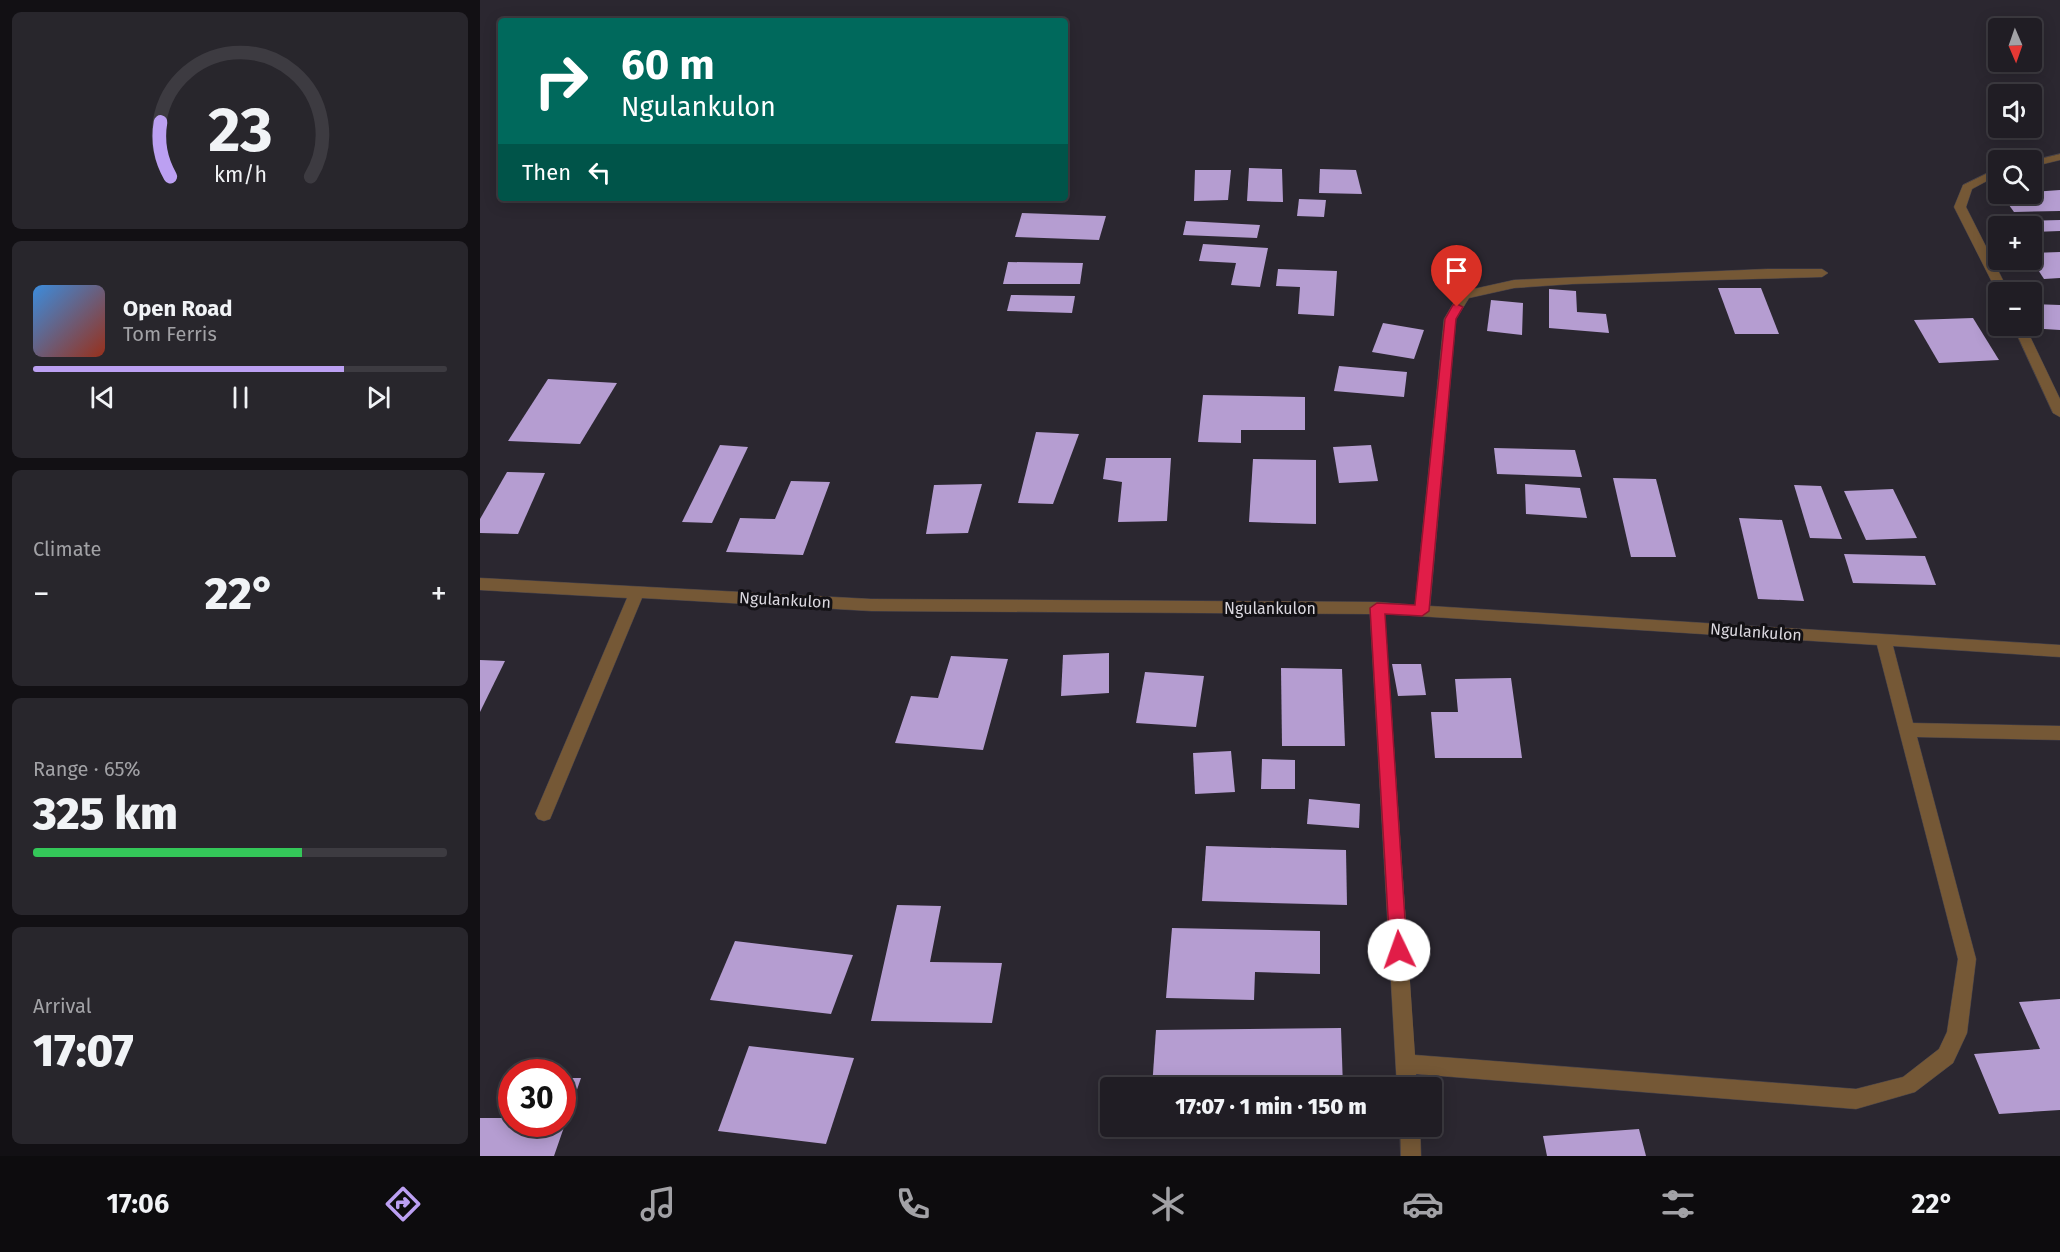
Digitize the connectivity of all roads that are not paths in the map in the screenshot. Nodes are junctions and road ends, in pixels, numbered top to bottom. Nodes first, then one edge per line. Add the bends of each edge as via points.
1 (2060, 157) edge
2 (2042, 161) edge
3 (1988, 176) edge
4 (1822, 273) dead end
5 (1998, 282) edge
6 (2024, 336) edge
7 (2060, 413) edge
8 (480, 584) edge
9 (637, 593) junction
10 (1377, 608) junction
11 (1422, 611) junction
12 (1883, 640) junction
13 (2060, 651) edge
14 (1907, 730) junction
15 (2060, 733) edge
16 (544, 814) dead end
17 (1406, 1064) junction
18 (1407, 1077) edge
19 (1410, 1137) edge
20 (1411, 1156) edge

1 - 2 street
3 - 5 street via 1967,187 1960,207
4 - 11 street via 1572,280 1514,284 1464,295 1450,319
6 - 7 street
8 - 9 street, Ngulankulon
9 - 10 street, Ngulankulon via 872,604
9 - 16 street
10 - 11 street, Ngulankulon
10 - 17 street
11 - 12 street, Ngulankulon
12 - 13 street, Ngulankulon
12 - 14 street
14 - 15 street
14 - 17 street via 1967,959 1957,1033 1946,1056 1908,1085 1856,1099
17 - 18 street
19 - 20 street

